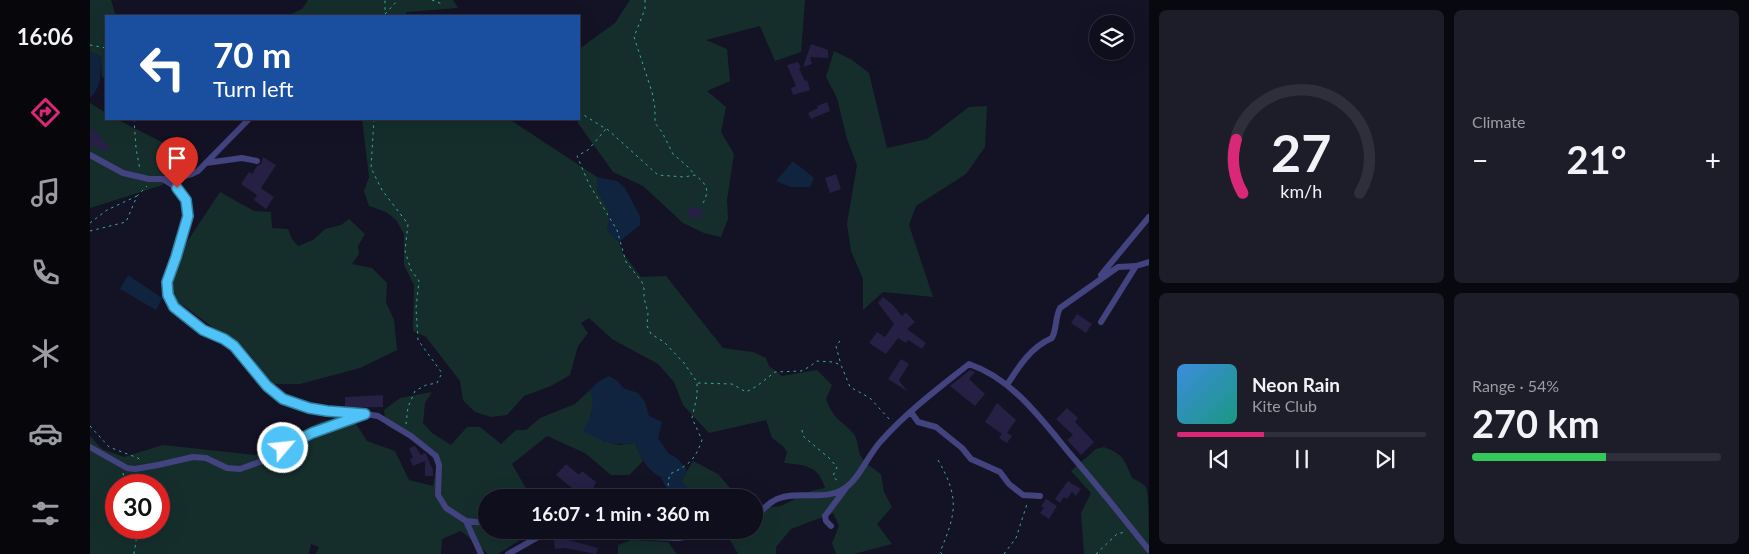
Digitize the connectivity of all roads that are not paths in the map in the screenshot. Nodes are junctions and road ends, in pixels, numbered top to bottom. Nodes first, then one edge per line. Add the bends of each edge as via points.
1 (248, 120) edge
2 (90, 155) edge
3 (257, 161) dead end
4 (206, 163) junction
5 (164, 178) junction
6 (1149, 217) edge
7 (1149, 262) edge
8 (1136, 266) junction
9 (1084, 292) junction
10 (1101, 322) dead end
11 (1007, 385) junction
12 (911, 412) junction
13 (365, 414) junction
14 (90, 447) edge
15 (844, 489) junction
16 (1040, 496) dead end
17 (763, 510) edge
18 (466, 521) junction
19 (478, 522) edge
20 (831, 526) dead end
21 (532, 539) edge
22 (1149, 550) edge
23 (481, 554) edge
24 (508, 554) edge

1 - 4 street
2 - 5 street via 123,172 152,179
3 - 4 street via 242,158
4 - 5 street via 191,175
5 - 13 street via 177,188 188,208 186,225 167,282 168,295 174,307 203,330 234,346 267,386 283,399 309,408
6 - 9 street via 1112,264
7 - 8 street
8 - 9 street via 1118,267
8 - 10 street
9 - 11 street via 1060,308 1052,338 1035,347
11 - 12 street via 969,364
11 - 22 street via 1052,432
12 - 15 street via 881,440
12 - 16 street via 918,422 936,427 971,459 1000,472 1023,495
13 - 14 street via 312,433 265,460 240,469 227,468 201,457 127,468
13 - 18 street via 378,416 436,456 440,500
15 - 17 street via 833,494 779,498
15 - 20 street via 825,516
18 - 19 street
18 - 23 street
21 - 24 street

